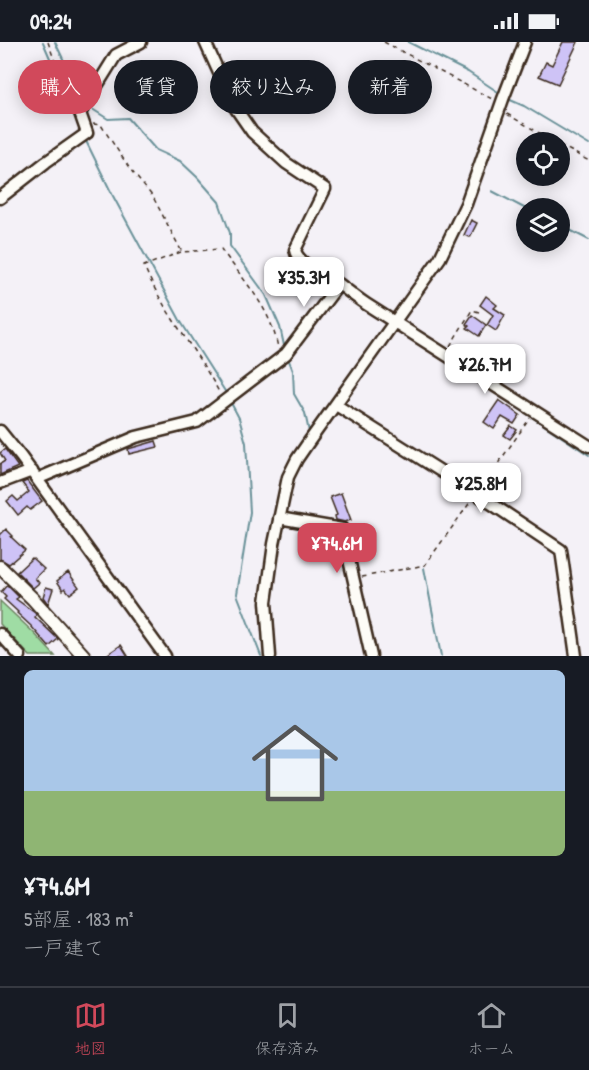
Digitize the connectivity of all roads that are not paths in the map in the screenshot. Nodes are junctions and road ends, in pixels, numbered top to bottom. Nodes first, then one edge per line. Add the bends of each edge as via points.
1 (141, 42) edge
2 (205, 42) edge
3 (525, 42) edge
4 (0, 198) edge
5 (339, 284) junction
6 (395, 322) junction
7 (336, 405) junction
8 (0, 431) edge
9 (589, 446) edge
10 (34, 475) junction
11 (0, 483) edge
12 (279, 518) junction
13 (0, 567) edge
14 (0, 634) edge
15 (20, 656) edge
16 (84, 656) edge
17 (165, 656) edge
18 (270, 656) edge
19 (371, 656) edge
20 (576, 656) edge

1 - 4 street via 116,55 82,118 87,133
2 - 5 street via 234,106 252,132 286,163 325,189 295,250 296,256 309,267
3 - 6 street via 451,237
5 - 6 street
5 - 10 street via 286,354 196,422 136,437
6 - 7 street
6 - 9 street
7 - 12 street via 297,459 288,477
7 - 20 street via 561,550
8 - 10 street
10 - 11 street
10 - 17 street
12 - 18 street via 266,602
12 - 19 street via 342,529
13 - 16 main road
14 - 15 street

